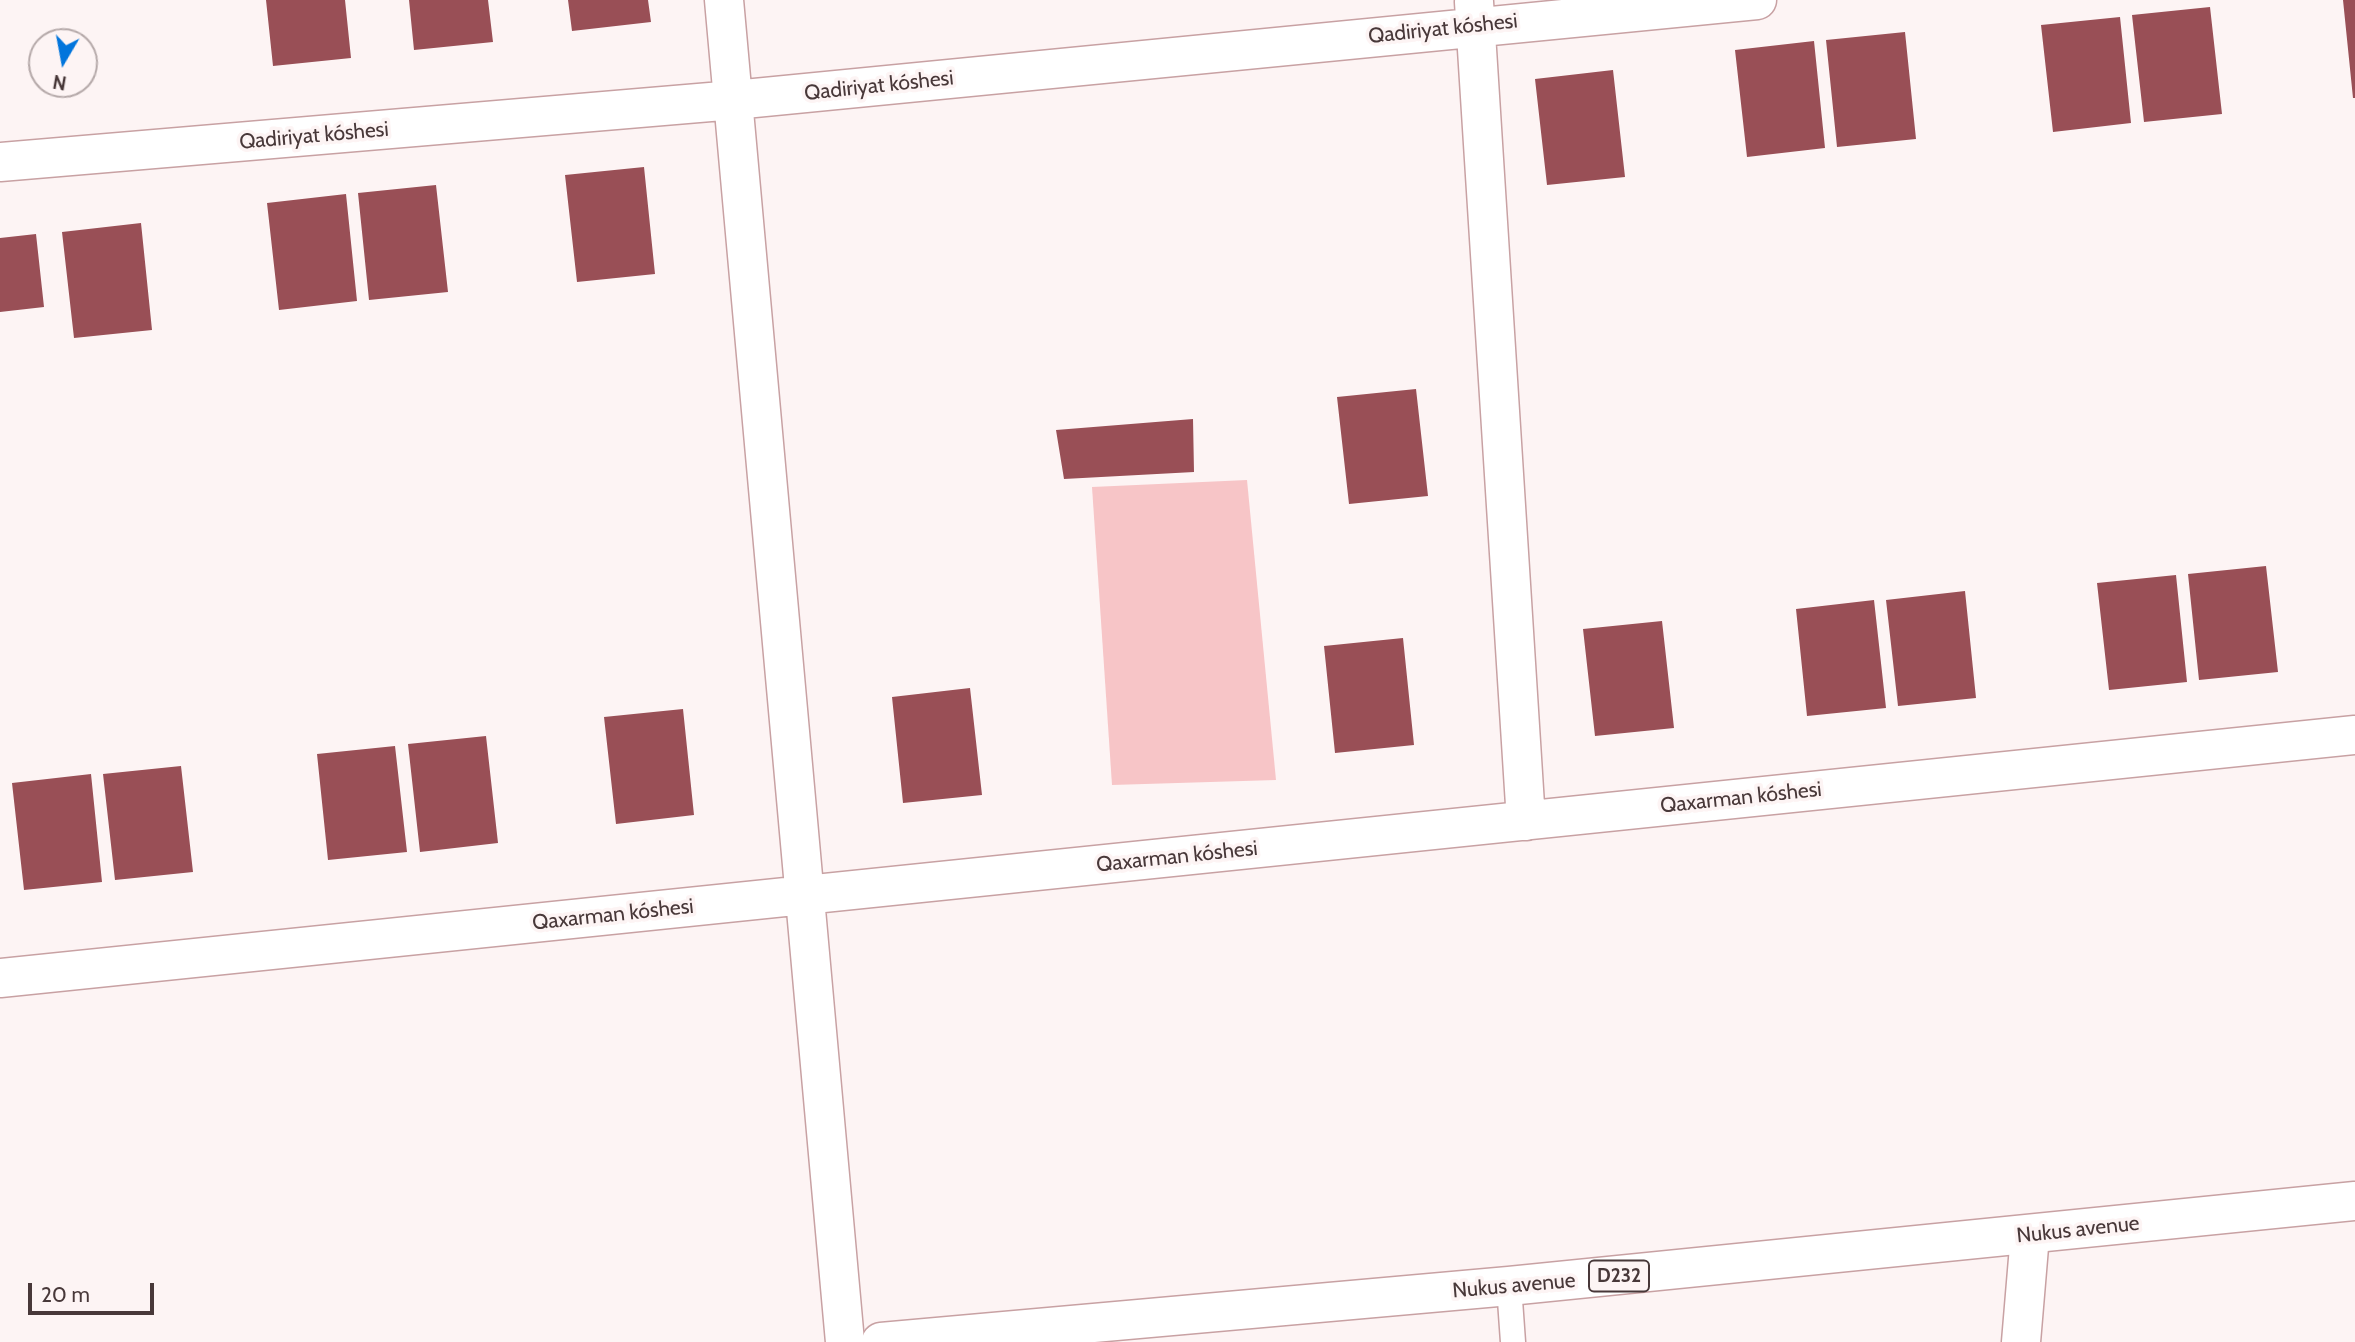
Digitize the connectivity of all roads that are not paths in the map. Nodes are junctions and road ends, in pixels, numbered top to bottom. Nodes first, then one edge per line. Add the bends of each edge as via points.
1 (724, 0) edge
2 (1757, 0) edge
3 (1474, 13) edge
4 (734, 100) junction
5 (0, 162) edge
6 (2355, 735) edge
7 (1526, 821) junction
8 (803, 895) junction
9 (0, 978) edge
10 (2355, 1201) edge
11 (2030, 1235) junction
12 (1509, 1286) junction
13 (1004, 1337) edge
14 (845, 1342) edge
15 (881, 1342) edge
16 (1513, 1342) edge
17 (2021, 1342) edge

1 - 4 street
2 - 3 street, Qadiriyat kóshesi
3 - 4 street, Qadiriyat kóshesi
3 - 7 street
4 - 5 street, Qadiriyat kóshesi
4 - 8 street
6 - 7 street, Qaxarman kóshesi
7 - 8 street, Qaxarman kóshesi
8 - 9 street, Qaxarman kóshesi
8 - 14 street
10 - 11 street, Nukus avenue / D232
11 - 12 street, Nukus avenue / D232
11 - 17 street
12 - 13 street, Nukus avenue / D232
12 - 16 lane
13 - 15 street, Nukus avenue / D232

